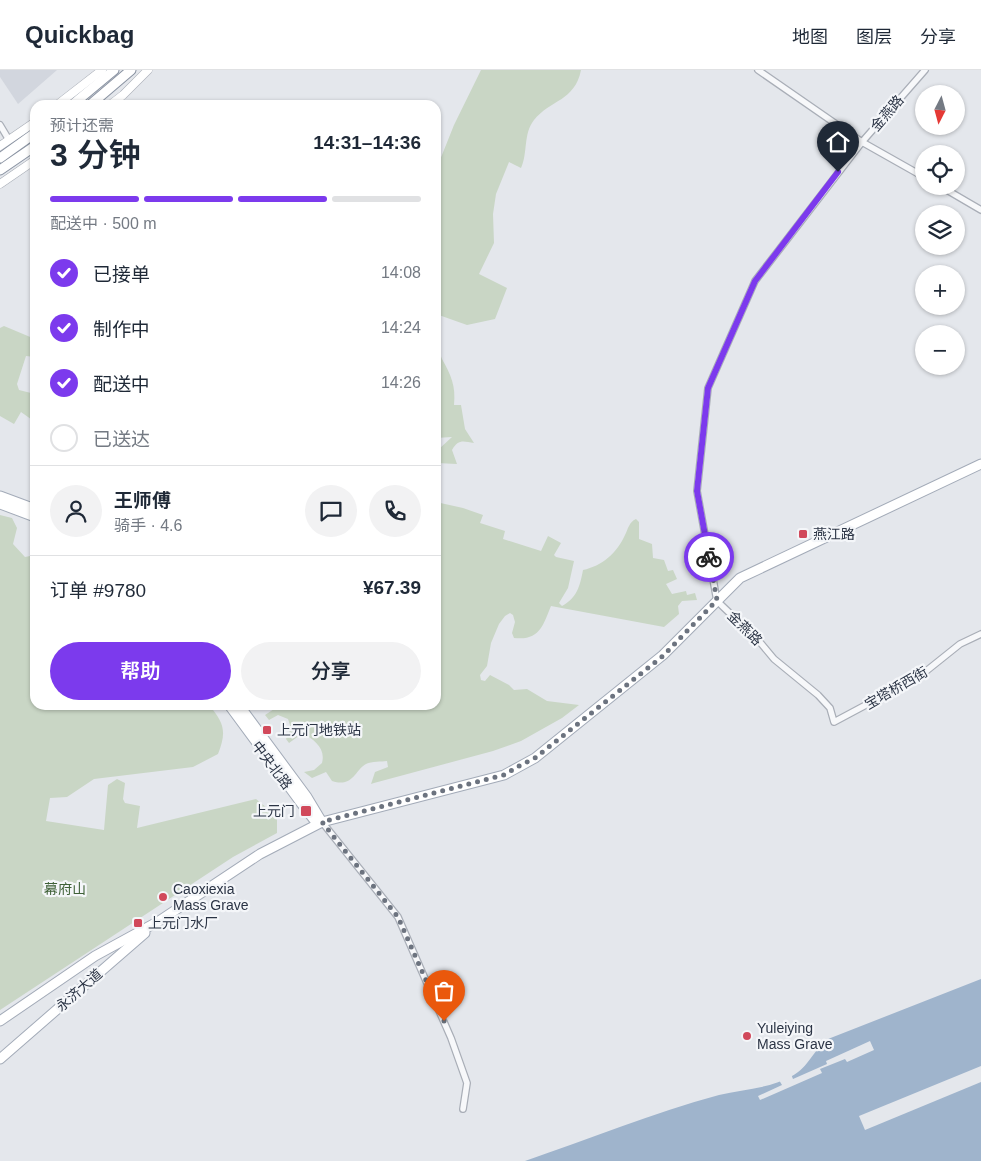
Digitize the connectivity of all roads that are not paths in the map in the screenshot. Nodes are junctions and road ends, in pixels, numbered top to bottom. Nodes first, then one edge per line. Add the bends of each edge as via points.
1 (102, 70) edge
2 (114, 70) edge
3 (131, 70) edge
4 (148, 70) edge
5 (758, 70) edge
6 (925, 70) edge
7 (63, 100) edge
8 (78, 100) edge
9 (96, 100) edge
10 (117, 100) edge
11 (0, 125) edge
12 (30, 125) edge
13 (30, 137) edge
14 (9, 140) junction
15 (862, 142) junction
16 (0, 146) edge
17 (30, 149) edge
18 (0, 158) edge
19 (30, 163) edge
20 (0, 170) edge
21 (915, 172) edge
22 (0, 184) edge
23 (955, 195) edge
24 (981, 210) edge
25 (981, 458) edge
26 (981, 464) edge
27 (0, 496) edge
28 (0, 504) edge
29 (30, 507) edge
30 (30, 515) edge
31 (717, 598) junction
32 (981, 634) edge
33 (232, 710) edge
34 (242, 710) edge
35 (834, 722) joint
36 (319, 820) junction
37 (159, 920) junction
38 (0, 1021) edge
39 (0, 1059) edge
40 (463, 1109) dead end

1 - 7 main road
2 - 8 main road
3 - 9 main road
4 - 10 main road
5 - 15 street
6 - 15 street, 金燕路
11 - 14 street
12 - 14 main road
13 - 18 main road
14 - 16 main road
15 - 21 street
15 - 31 street, 金燕路 via 755,281 708,388 697,491
17 - 20 main road
19 - 22 main road
23 - 24 street
25 - 31 main road via 738,574
26 - 31 main road via 740,578
27 - 29 main road
28 - 30 main road
31 - 35 street, 金燕路 via 774,659 818,695 830,708
31 - 36 main road via 663,656 535,758 512,771
32 - 35 street, 宝塔桥西街 via 960,644 920,676
33 - 36 main road, 中央北路
34 - 36 main road
36 - 37 main road, 永济大道
36 - 40 street, 中央北路 via 398,917 452,1038 467,1083
37 - 38 main road, 永济大道 via 95,956
37 - 39 main road, 永济大道

